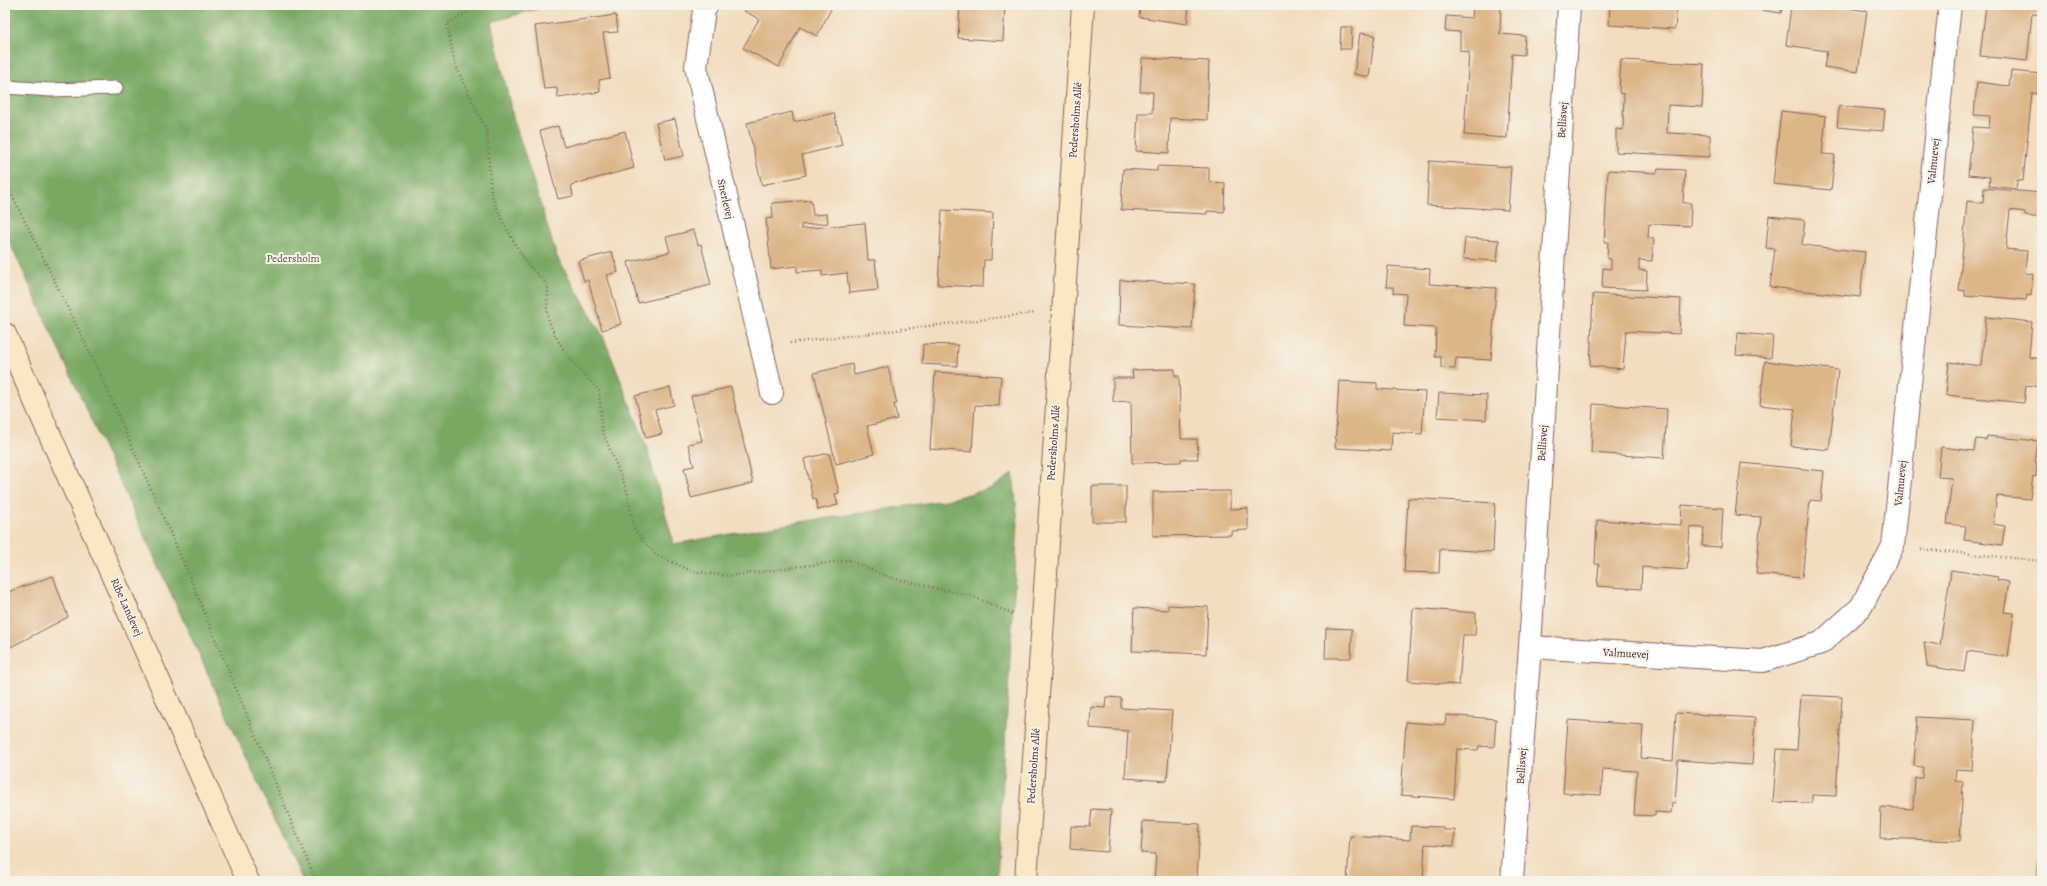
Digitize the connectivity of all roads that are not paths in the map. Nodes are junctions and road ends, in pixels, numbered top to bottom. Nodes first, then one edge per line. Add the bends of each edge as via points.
1 (707, 5) edge
2 (1083, 5) edge
3 (1569, 5) edge
4 (1950, 5) edge
5 (5, 87) edge
6 (116, 88) dead end
7 (5, 334) edge
8 (772, 393) dead end
9 (1530, 647) junction
10 (248, 881) edge
11 (1026, 881) edge
12 (1512, 881) edge

1 - 8 street, Snerlevej via 704,10 696,67
2 - 11 street, Pedersholms Allé
3 - 9 street, Bellisvej
4 - 9 street, Valmuevej via 1893,546 1861,607 1821,643 1763,661
5 - 6 lane via 51,90
7 - 10 street, Ribe Landevej
9 - 12 street, Bellisvej

